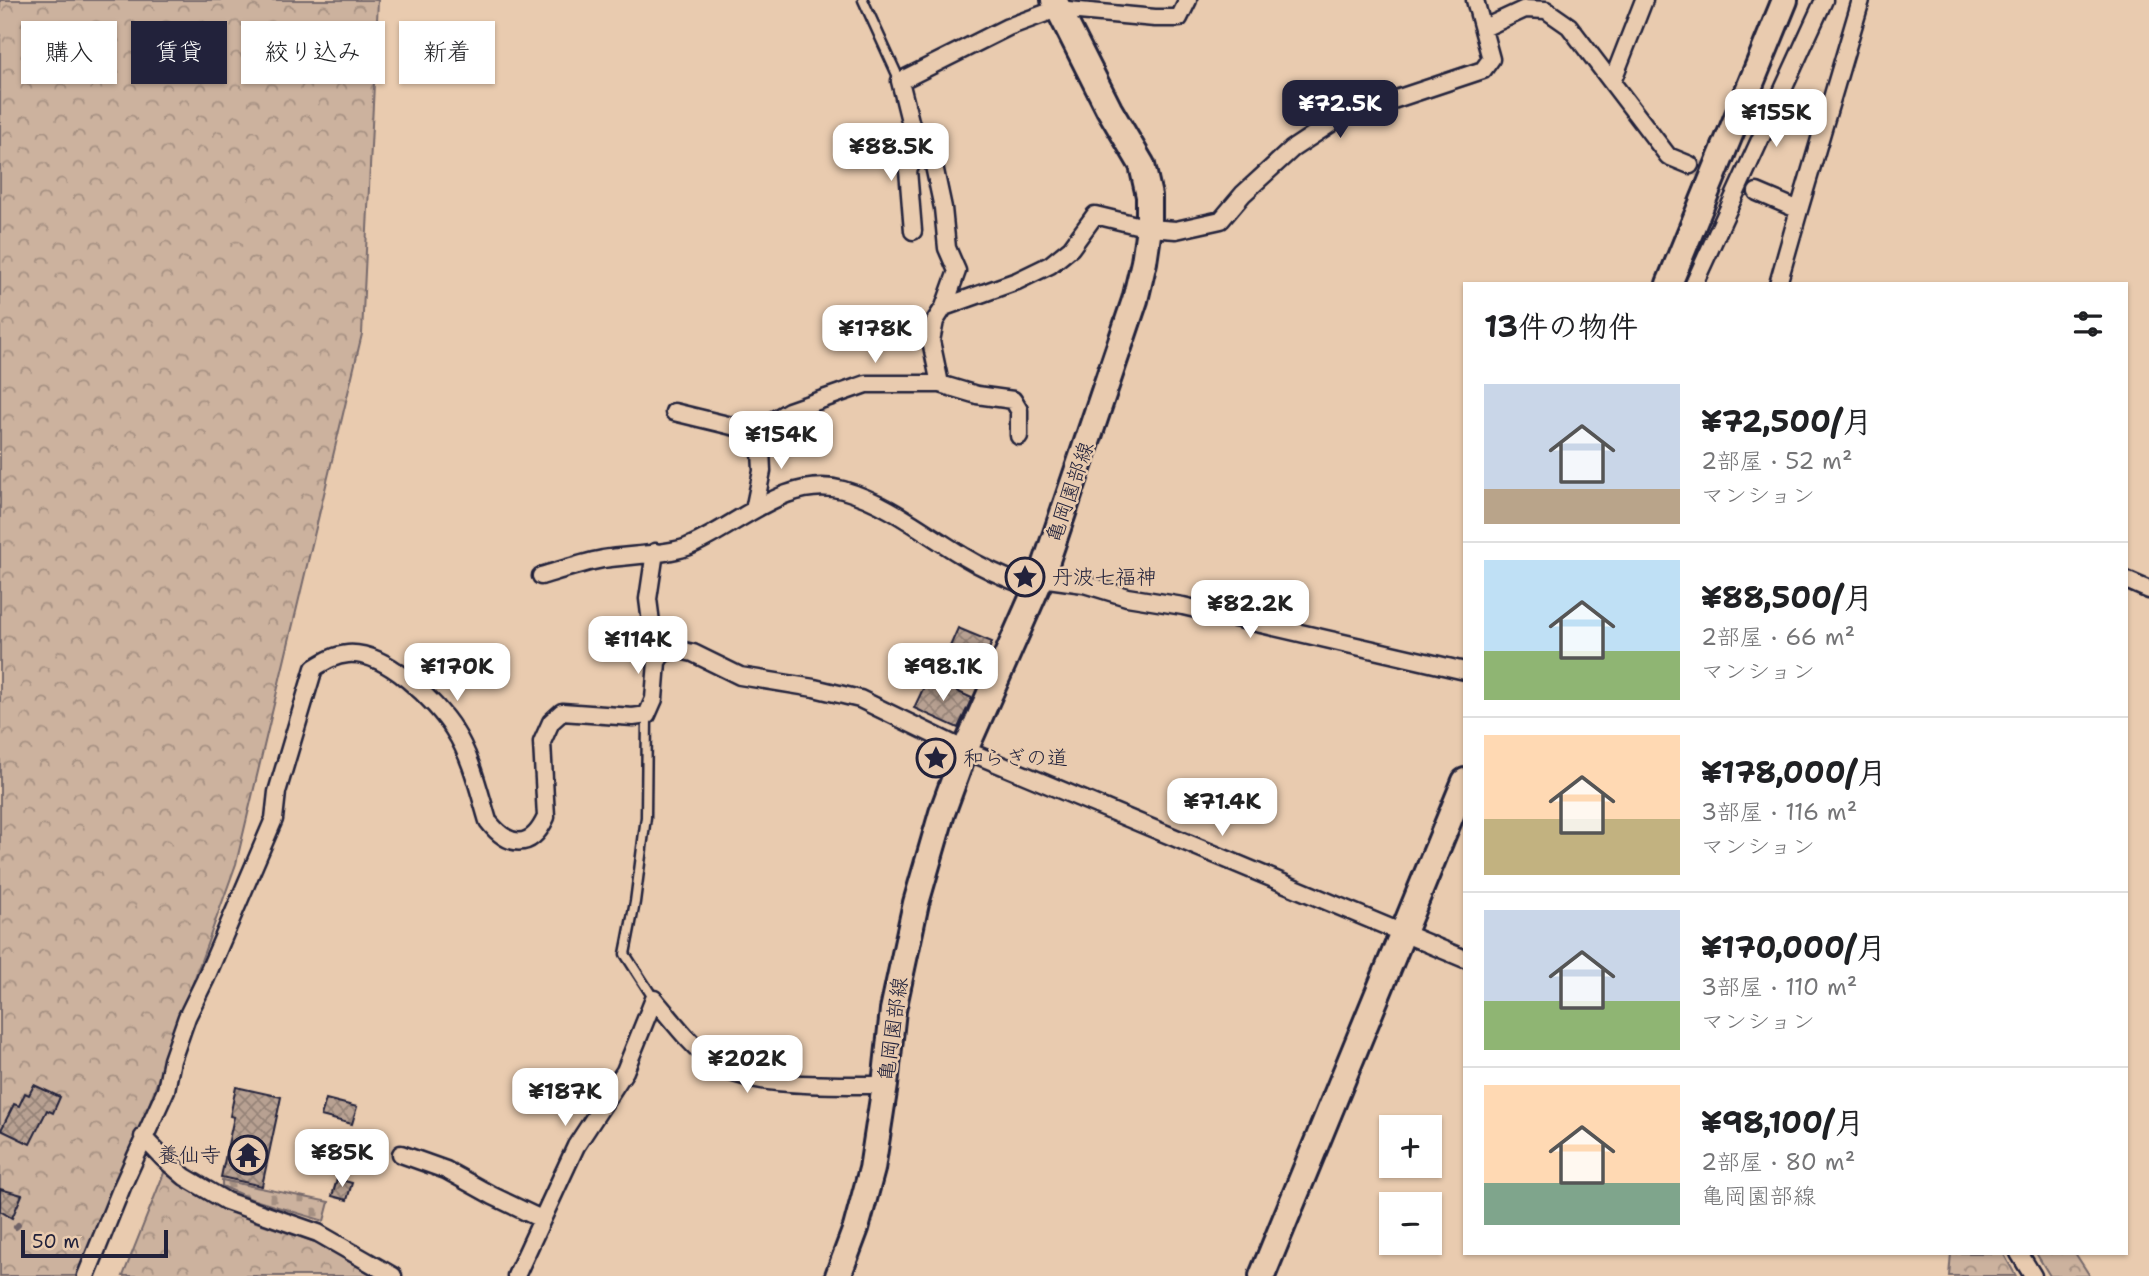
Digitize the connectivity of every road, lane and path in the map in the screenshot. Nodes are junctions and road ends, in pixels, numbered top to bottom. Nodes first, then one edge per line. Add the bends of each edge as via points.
1 (863, 0) edge
2 (1188, 0) edge
3 (1475, 0) edge
4 (1644, 0) edge
5 (1785, 0) edge
6 (1824, 0) edge
7 (1861, 0) edge
8 (1056, 5) edge
9 (1484, 28) junction
10 (900, 81) junction
11 (1612, 82) junction
12 (921, 148) junction
13 (1690, 165) tunnel mouth
14 (1757, 192) tunnel mouth
15 (1800, 210) junction
16 (1149, 228) junction
17 (913, 231) dead end
18 (1670, 282) edge
19 (1695, 282) edge
20 (1780, 282) edge
21 (944, 307) junction
22 (940, 384) junction
23 (674, 412) dead end
24 (760, 428) junction
25 (1019, 436) dead end
26 (754, 510) junction
27 (655, 552) junction
28 (541, 576) dead end
29 (2128, 581) edge
30 (1038, 584) junction
31 (2149, 590) edge
32 (662, 654) junction
33 (1463, 671) edge
34 (647, 715) junction
35 (965, 750) junction
36 (1463, 786) edge
37 (1404, 933) junction
38 (1463, 957) edge
39 (654, 999) junction
40 (885, 1085) junction
41 (143, 1137) junction
42 (401, 1154) dead end
43 (541, 1219) junction
44 (2020, 1255) edge
45 (86, 1276) edge
46 (393, 1276) edge
47 (516, 1276) edge
48 (838, 1276) edge
49 (1262, 1276) edge
50 (2032, 1276) edge

1 - 10 lane
2 - 8 street via 1179,18
3 - 9 street
4 - 11 street
5 - 18 main road
6 - 19 street
7 - 15 street
8 - 10 street
8 - 16 main road, 亀岡園部線 via 1142,165 1149,196
9 - 11 street via 1525,9 1546,10 1569,26
9 - 16 street via 1491,59 1483,70 1339,118 1292,149 1221,220 1176,230
10 - 12 street via 915,141
11 - 13 street via 1668,156
12 - 17 street via 908,170
12 - 21 street via 933,161 947,248 957,271
14 - 15 street
15 - 20 street
16 - 21 street via 1095,215 1071,248 1050,265
16 - 30 main road, 亀岡園部線 via 1135,300
21 - 22 street via 931,341
22 - 24 street via 866,384 789,411
22 - 25 street via 1013,400 1019,410
23 - 24 street
24 - 26 street via 762,471
26 - 27 street via 684,548
26 - 30 street via 799,488 840,489 885,506 999,576
27 - 28 street via 600,559
27 - 32 street via 648,599 654,646
29 - 31 street
30 - 33 street via 1084,584
30 - 35 main road, 亀岡園部線
32 - 34 street
32 - 35 street via 675,649 693,653 740,676 860,699
34 - 39 lane via 646,817 625,954
34 - 41 street via 562,712 551,722 542,742 546,817 532,838 521,842 496,832 488,821 455,731 417,685 368,657 350,654 330,658 314,668 277,792 274,819 187,1017 166,1090
35 - 37 street
35 - 40 main road, 亀岡園部線 via 916,903 893,1010
36 - 37 main road
37 - 38 street
37 - 49 main road
39 - 40 street via 698,1050 717,1065 742,1075 779,1082
39 - 43 street via 625,1071 576,1146
40 - 48 main road, 亀岡園部線 via 872,1169
41 - 45 street
41 - 46 street via 185,1177 226,1201 318,1233
42 - 43 street via 446,1170
43 - 47 street
44 - 50 street

